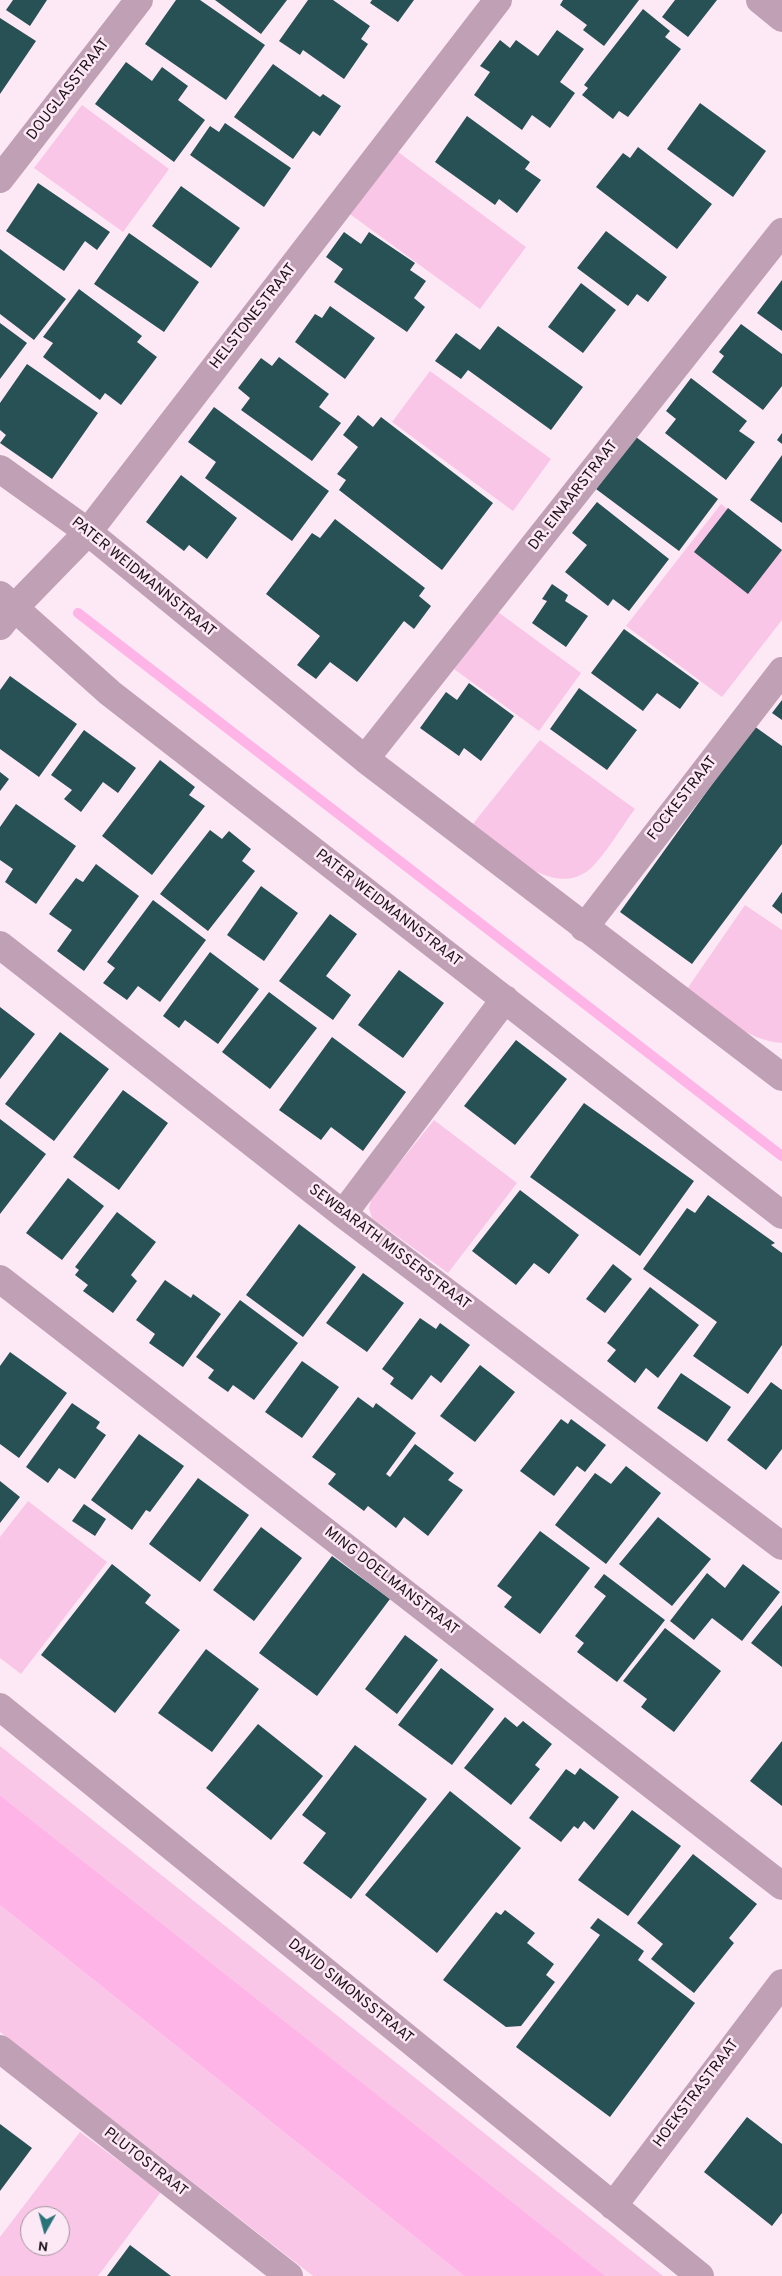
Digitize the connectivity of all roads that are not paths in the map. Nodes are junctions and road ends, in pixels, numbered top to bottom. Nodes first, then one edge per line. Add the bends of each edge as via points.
1 (138, 0) edge
2 (498, 0) edge
3 (760, 0) edge
4 (782, 18) edge
5 (0, 179) edge
6 (782, 232) edge
7 (0, 469) edge
8 (88, 532) junction
9 (5, 609) edge
10 (782, 671) edge
11 (365, 759) junction
12 (584, 928) junction
13 (0, 945) edge
14 (504, 999) junction
15 (782, 1077) edge
16 (343, 1214) junction
17 (782, 1215) edge
18 (0, 1279) edge
19 (782, 1546) edge
20 (0, 1706) edge
21 (782, 1886) edge
22 (782, 1983) edge
23 (0, 2049) edge
24 (612, 2206) junction
25 (289, 2276) edge
26 (700, 2276) edge

1 - 5 street, DOUGLASSTRAAT
2 - 8 street, HELSTONESTRAAT
3 - 4 street
6 - 11 street, DR. EINAARSTRAAT
7 - 8 street, PATER WEIDMANNSTRAAT
8 - 9 street, HELSTONESTRAAT
8 - 11 street, PATER WEIDMANNSTRAAT
9 - 14 street, PATER WEIDMANNSTRAAT
10 - 12 street, FOCKESTRAAT
11 - 12 street, PATER WEIDMANNSTRAAT
12 - 15 street, PATER WEIDMANNSTRAAT
13 - 16 street, SEWBARATH MISSERSTRAAT
14 - 16 street
14 - 17 street, PATER WEIDMANNSTRAAT
16 - 19 street, SEWBARATH MISSERSTRAAT
18 - 21 street, MING DOELMANSTRAAT
20 - 24 street, DAVID SIMONSSTRAAT
22 - 24 street, HOEKSTRASTRAAT
23 - 25 street, PLUTOSTRAAT
24 - 26 street, DAVID SIMONSSTRAAT

